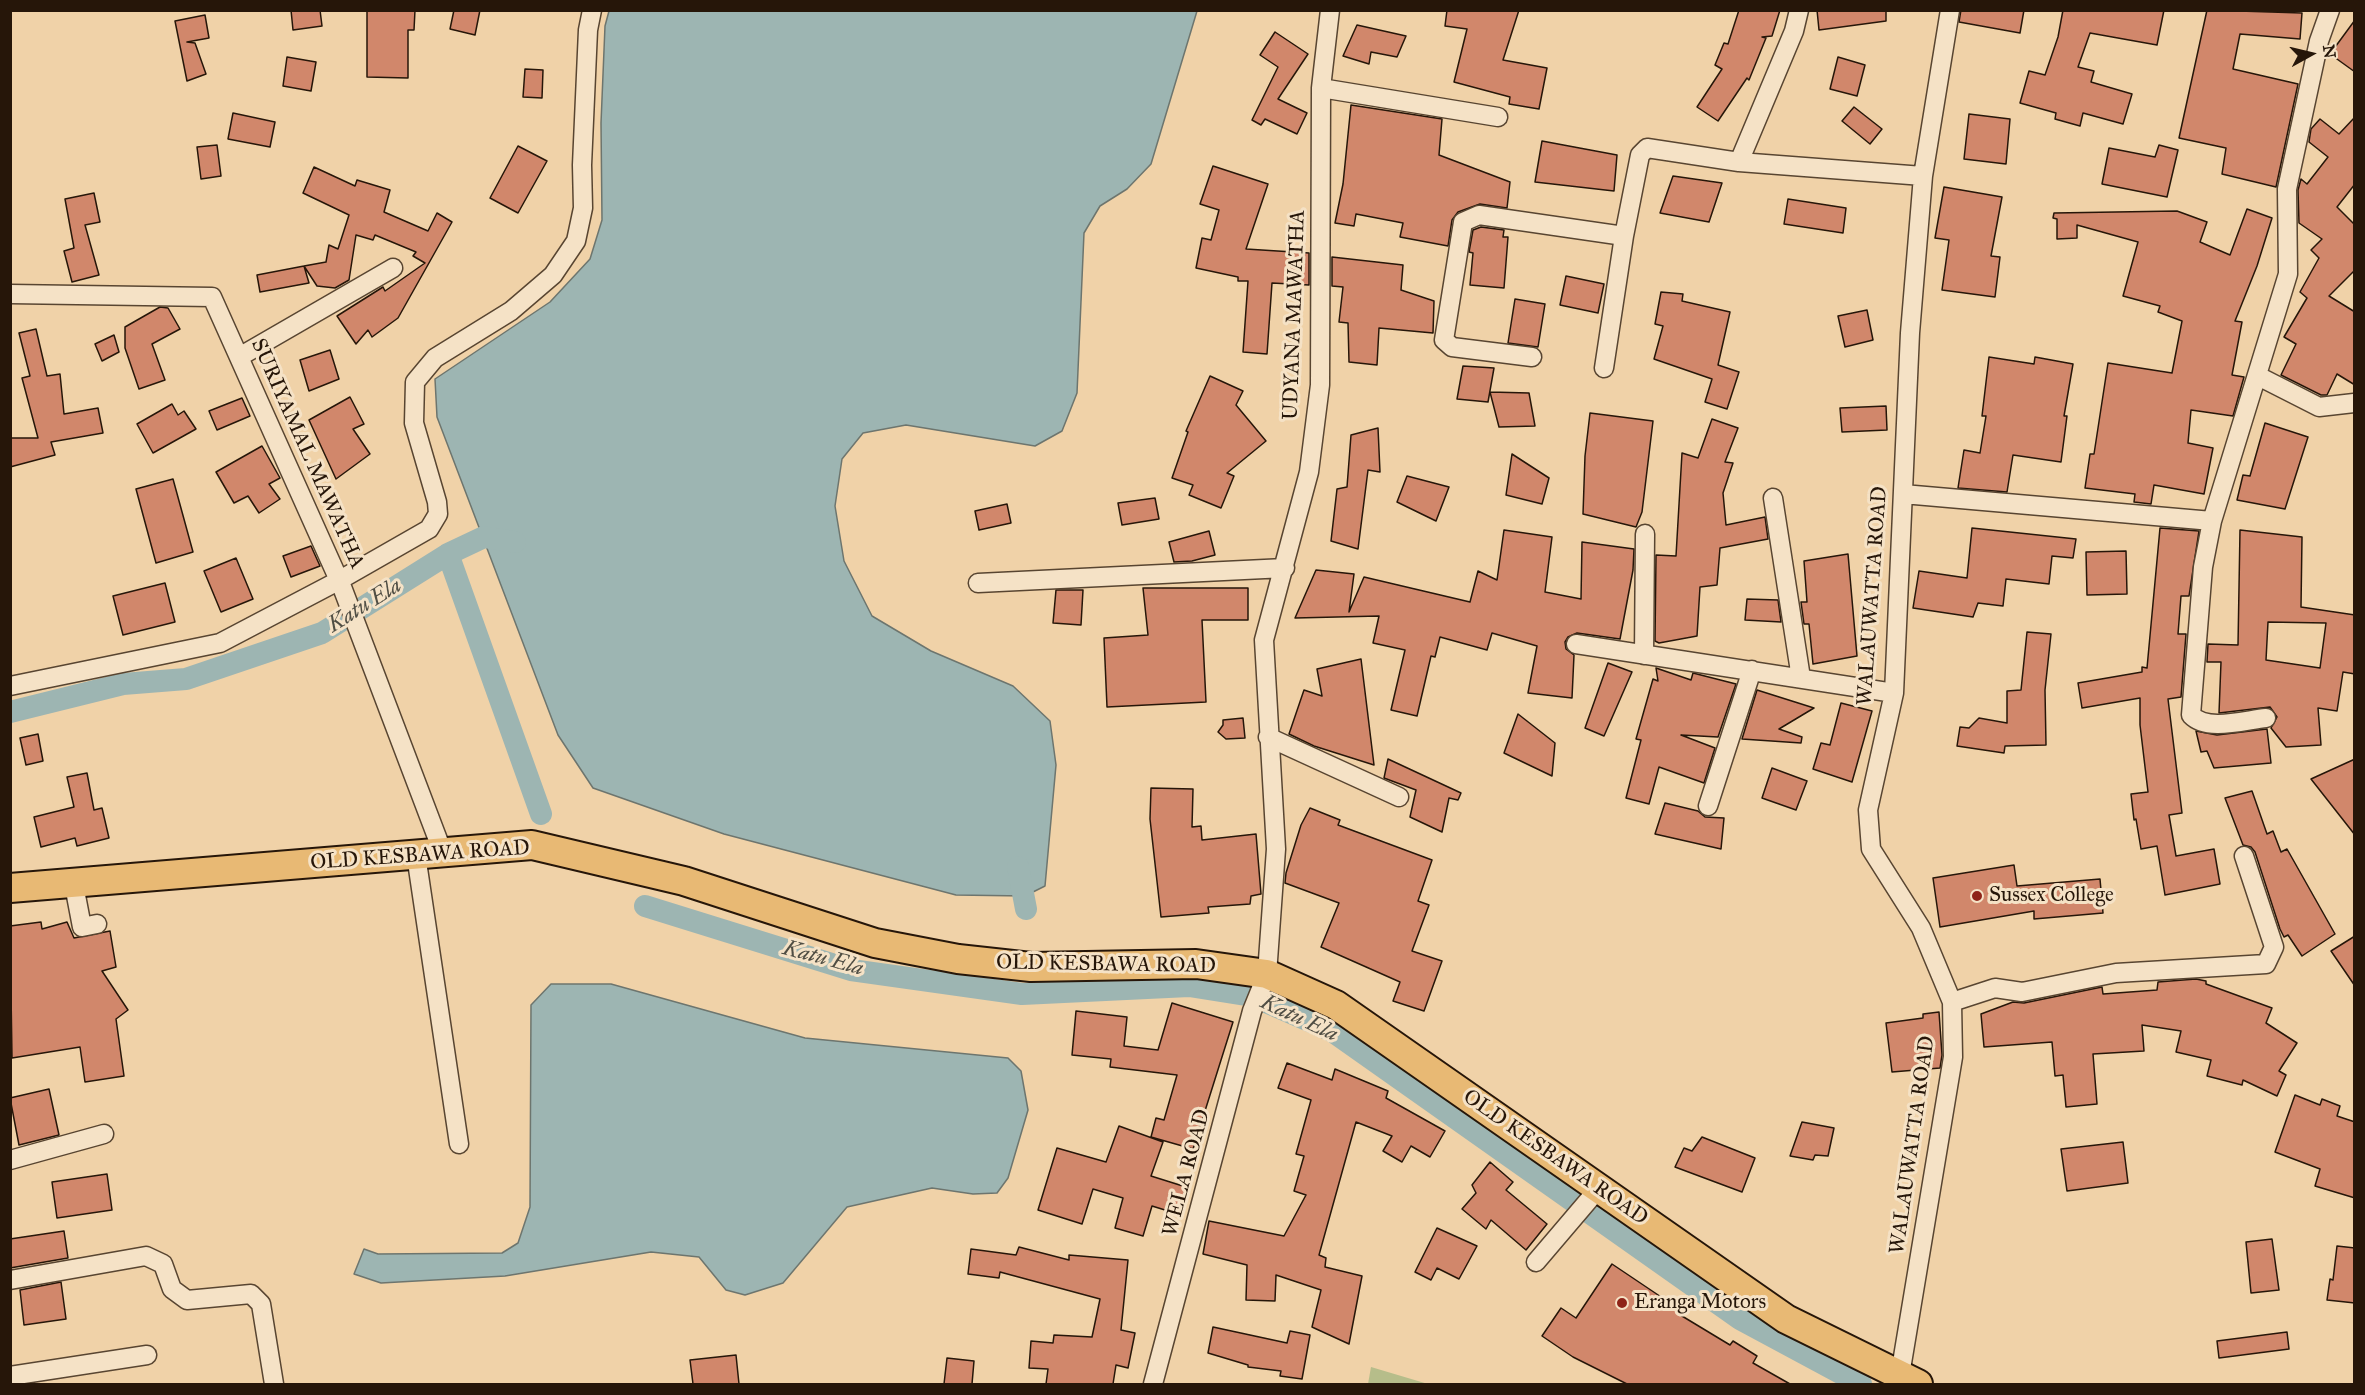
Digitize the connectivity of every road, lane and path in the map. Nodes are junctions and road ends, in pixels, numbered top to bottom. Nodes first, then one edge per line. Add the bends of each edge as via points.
1 (592, 10) edge
2 (1330, 10) edge
3 (1799, 10) edge
4 (1950, 10) edge
5 (2330, 10) edge
6 (1321, 88) junction
7 (1498, 117) dead end
8 (1739, 162) junction
9 (1923, 176) junction
10 (1624, 236) junction
11 (393, 268) dead end
12 (10, 294) edge
13 (239, 357) junction
14 (1532, 357) dead end
15 (1604, 368) dead end
16 (2258, 376) junction
17 (2355, 403) edge
18 (1902, 494) junction
19 (1773, 498) dead end
20 (2212, 521) junction
21 (1645, 534) dead end
22 (1285, 568) junction
23 (978, 583) dead end
24 (340, 584) junction
25 (1576, 644) dead end
26 (1644, 656) junction
27 (1752, 670) junction
28 (1802, 678) junction
29 (10, 686) edge
30 (1894, 693) junction
31 (2266, 718) dead end
32 (1268, 737) junction
33 (1399, 797) dead end
34 (1708, 806) dead end
35 (430, 854) junction
36 (2244, 856) dead end
37 (74, 885) junction
38 (10, 888) edge
39 (97, 924) dead end
40 (1265, 980) junction
41 (1952, 1002) junction
42 (104, 1134) dead end
43 (459, 1144) dead end
44 (10, 1160) edge
45 (1599, 1188) junction
46 (1536, 1262) dead end
47 (10, 1280) edge
48 (147, 1355) dead end
49 (10, 1376) edge
50 (1909, 1380) edge
51 (274, 1384) edge
52 (1153, 1384) edge

1 - 24 street via 588,30 583,208 576,241 553,275 511,310 435,358 423,370 416,382 414,423 437,502 435,522
2 - 6 street, UDYANA MAWATHA
3 - 8 street via 1794,31
4 - 9 street, WALAUWATTA ROAD
5 - 16 street via 2319,41 2287,189 2288,274
6 - 7 street
6 - 22 street, UDYANA MAWATHA via 1320,386 1309,472
8 - 9 street
8 - 10 street via 1647,148 1640,155
9 - 18 street, WALAUWATTA ROAD
10 - 14 street via 1479,215 1463,222 1444,340 1452,347
10 - 15 street
11 - 13 street
12 - 13 street, SURIYAMAL MAWATHA via 212,297
13 - 24 street, SURIYAMAL MAWATHA
16 - 17 street via 2319,407
16 - 20 street
18 - 20 street
18 - 30 street, WALAUWATTA ROAD
19 - 28 street
20 - 31 street via 2204,567 2192,714 2197,721 2208,724
21 - 26 street
22 - 23 street
22 - 32 street, UDYANA MAWATHA via 1264,640
24 - 29 street via 220,643
24 - 35 street, SURIYAMAL MAWATHA via 361,634
25 - 26 street
26 - 27 street
27 - 28 street
27 - 34 street
28 - 30 street
30 - 41 street, WALAUWATTA ROAD via 1869,810 1871,849 1921,928
32 - 33 street
32 - 40 street, UDYANA MAWATHA via 1276,849
35 - 37 main road, OLD KESBAWA ROAD
35 - 40 main road, OLD KESBAWA ROAD via 532,845 684,881 875,943 958,959 1031,967 1196,964
35 - 43 street, SURIYAMAL MAWATHA
36 - 41 street via 2274,947 2266,964 2116,973 2022,992 1995,988
37 - 38 main road, OLD KESBAWA ROAD
37 - 39 street via 82,927
40 - 45 main road, OLD KESBAWA ROAD via 1336,1005
40 - 52 street, WELA ROAD via 1252,1011
41 - 50 street, WALAUWATTA ROAD via 1953,1057
42 - 44 street
45 - 46 street
45 - 50 main road, OLD KESBAWA ROAD via 1786,1319
47 - 51 street via 146,1256 163,1264 172,1289 187,1300 251,1294 261,1304
48 - 49 street

